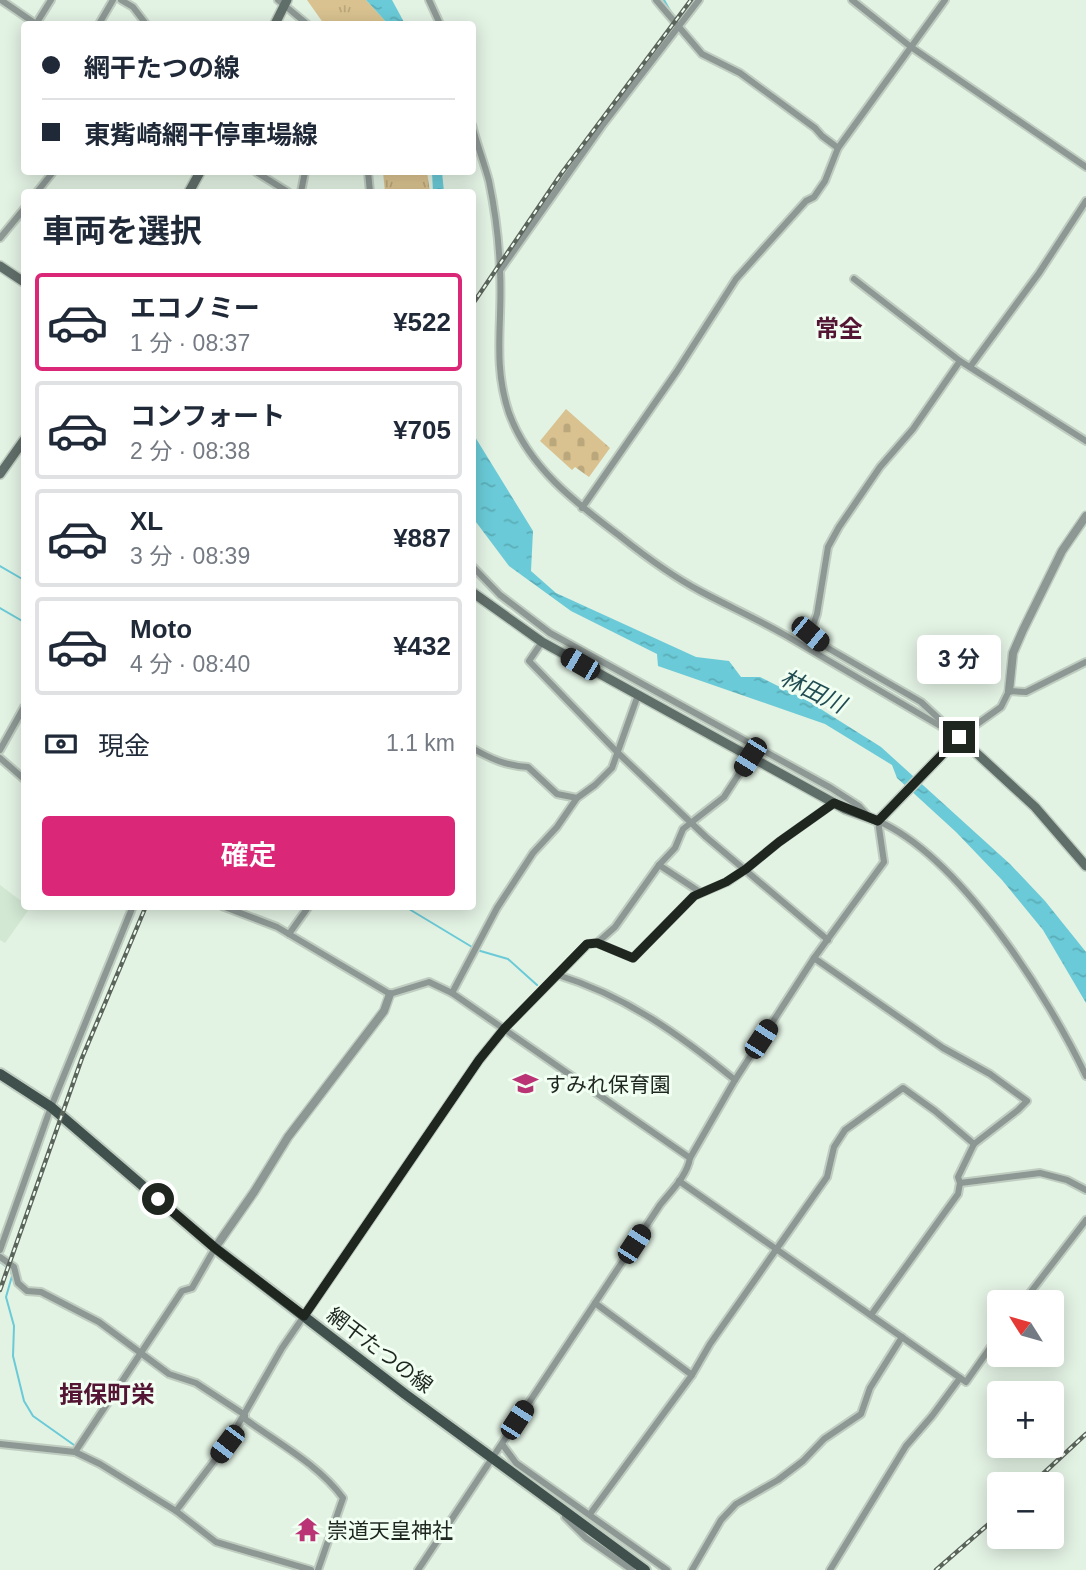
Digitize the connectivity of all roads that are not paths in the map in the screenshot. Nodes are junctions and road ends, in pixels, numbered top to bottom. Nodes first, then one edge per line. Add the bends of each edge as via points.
1 (1, 0) edge
2 (51, 0) edge
3 (113, 0) edge
4 (121, 0) edge
5 (429, 0) edge
6 (656, 0) edge
7 (699, 0) edge
8 (852, 0) edge
9 (945, 0) edge
10 (284, 1) edge
11 (32, 21) edge
12 (38, 21) edge
13 (101, 21) edge
14 (144, 21) edge
15 (276, 21) edge
16 (304, 21) edge
17 (439, 21) edge
18 (679, 25) junction
19 (911, 47) junction
20 (476, 139) edge
21 (838, 148) junction
22 (1086, 167) edge
23 (51, 175) edge
24 (261, 175) edge
25 (39, 189) edge
26 (283, 189) edge
27 (1086, 201) edge
28 (21, 213) edge
29 (0, 238) edge
30 (0, 266) edge
31 (500, 270) junction
32 (854, 279) dead end
33 (21, 280) edge
34 (960, 361) junction
35 (970, 367) junction
36 (1086, 441) edge
37 (21, 444) edge
38 (0, 474) edge
39 (582, 508) junction
40 (1086, 516) edge
41 (476, 570) edge
42 (476, 595) edge
43 (542, 642) junction
44 (1086, 662) edge
45 (1009, 691) junction
46 (638, 695) junction
47 (21, 712) edge
48 (959, 737) junction
49 (0, 750) edge
50 (476, 750) edge
51 (617, 752) junction
52 (750, 757) junction
53 (0, 758) edge
54 (21, 776) edge
55 (577, 798) junction
56 (834, 803) junction
57 (874, 819) junction
58 (691, 822) junction
59 (659, 864) junction
60 (1086, 866) edge
61 (746, 869) junction
62 (700, 892) junction
63 (131, 910) edge
64 (234, 910) edge
65 (306, 910) edge
66 (289, 934) junction
67 (828, 940) junction
68 (597, 943) junction
69 (814, 958) junction
70 (558, 975) junction
71 (452, 993) junction
72 (390, 994) junction
73 (504, 1029) junction
74 (0, 1074) edge
75 (1086, 1076) edge
76 (734, 1080) junction
77 (51, 1107) junction
78 (974, 1144) junction
79 (690, 1158) junction
80 (679, 1181) junction
81 (960, 1183) junction
82 (1086, 1190) edge
83 (1086, 1220) edge
84 (215, 1248) junction
85 (0, 1250) edge
86 (777, 1250) junction
87 (0, 1257) edge
88 (1032, 1290) edge
89 (595, 1303) junction
90 (871, 1315) junction
91 (304, 1316) junction
92 (902, 1337) junction
93 (140, 1351) junction
94 (987, 1352) edge
95 (692, 1375) junction
96 (960, 1378) junction
97 (245, 1415) junction
98 (0, 1444) edge
99 (502, 1444) junction
100 (75, 1452) junction
101 (492, 1457) junction
102 (546, 1498) junction
103 (176, 1511) junction
104 (590, 1514) junction
105 (311, 1570) edge
106 (318, 1570) edge
107 (418, 1570) edge
108 (632, 1570) edge
109 (645, 1570) edge
110 (667, 1570) edge
111 (692, 1570) edge
112 (830, 1570) edge

1 - 11 street
2 - 12 street
3 - 13 street
4 - 14 street
5 - 17 street
6 - 18 street
7 - 18 street
8 - 19 street
9 - 19 street
10 - 15 main road
10 - 16 street
18 - 21 street via 702,54 740,73
18 - 31 street
19 - 21 street
19 - 22 street
20 - 31 street via 489,183
21 - 39 street via 814,197 736,279
23 - 25 street
24 - 26 street
27 - 35 street
28 - 29 street
30 - 33 main road
31 - 39 street via 500,377 509,412 533,458
32 - 34 street
34 - 35 street
34 - 48 street via 880,467 828,547 810,634 826,648 921,702
35 - 36 street
37 - 38 main road
39 - 48 street via 698,590
40 - 45 street via 1062,551 1018,641
41 - 57 street via 550,633 831,788
42 - 43 main road
43 - 46 main road
43 - 51 street via 529,661
44 - 45 street via 1026,692
45 - 48 street via 1001,707
46 - 51 street
46 - 52 main road
47 - 49 street
48 - 57 main road
48 - 60 main road via 1035,807
50 - 55 street via 511,766 528,767 557,794
51 - 55 street via 611,768
51 - 58 street
52 - 56 main road
52 - 58 street via 724,797
53 - 54 street
55 - 71 street via 497,908
56 - 57 main road
56 - 61 street
57 - 67 street via 884,862
57 - 75 street via 921,848 989,920 1058,1021
58 - 59 street via 668,858
58 - 61 street
59 - 62 street
59 - 68 street via 615,926
61 - 62 street
61 - 67 street
62 - 68 street via 633,958
63 - 77 street
64 - 66 street
65 - 66 street
66 - 72 street
67 - 69 street
68 - 70 street via 587,944
69 - 76 street
69 - 78 street via 1027,1101
70 - 73 street
70 - 76 street via 635,1007
71 - 72 street via 429,982
71 - 73 street
72 - 84 street via 384,1011 288,1137
73 - 79 street
73 - 91 street
74 - 77 main road, 網干たつの線
76 - 79 street
77 - 84 main road, 網干たつの線
77 - 85 street
78 - 81 street via 958,1177
78 - 86 street via 903,1088 845,1130 834,1147 827,1177
79 - 80 street
80 - 86 street
80 - 89 street
81 - 82 street via 1040,1173
81 - 90 street via 958,1194
83 - 88 street
84 - 91 main road, 網干たつの線
84 - 93 street via 192,1288 182,1291
86 - 90 street
86 - 95 street
87 - 93 street via 14,1267 18,1283 27,1291 41,1292 99,1322
89 - 95 street
89 - 99 street
90 - 92 street
91 - 97 street
91 - 101 main road, 網干たつの線
92 - 96 street
92 - 111 street via 870,1388 861,1415 824,1439 778,1480 736,1504 715,1529
93 - 97 street via 169,1374 196,1383
93 - 100 street
94 - 96 street via 966,1382
95 - 104 street
96 - 112 street via 906,1446
97 - 103 street
97 - 106 street via 315,1469 344,1498
98 - 100 street
99 - 101 street
99 - 104 street via 516,1463
100 - 103 street
101 - 102 main road, 網干たつの線
101 - 107 street
102 - 108 street via 586,1538
102 - 109 main road, 網干たつの線
103 - 105 street via 216,1542
104 - 110 street

